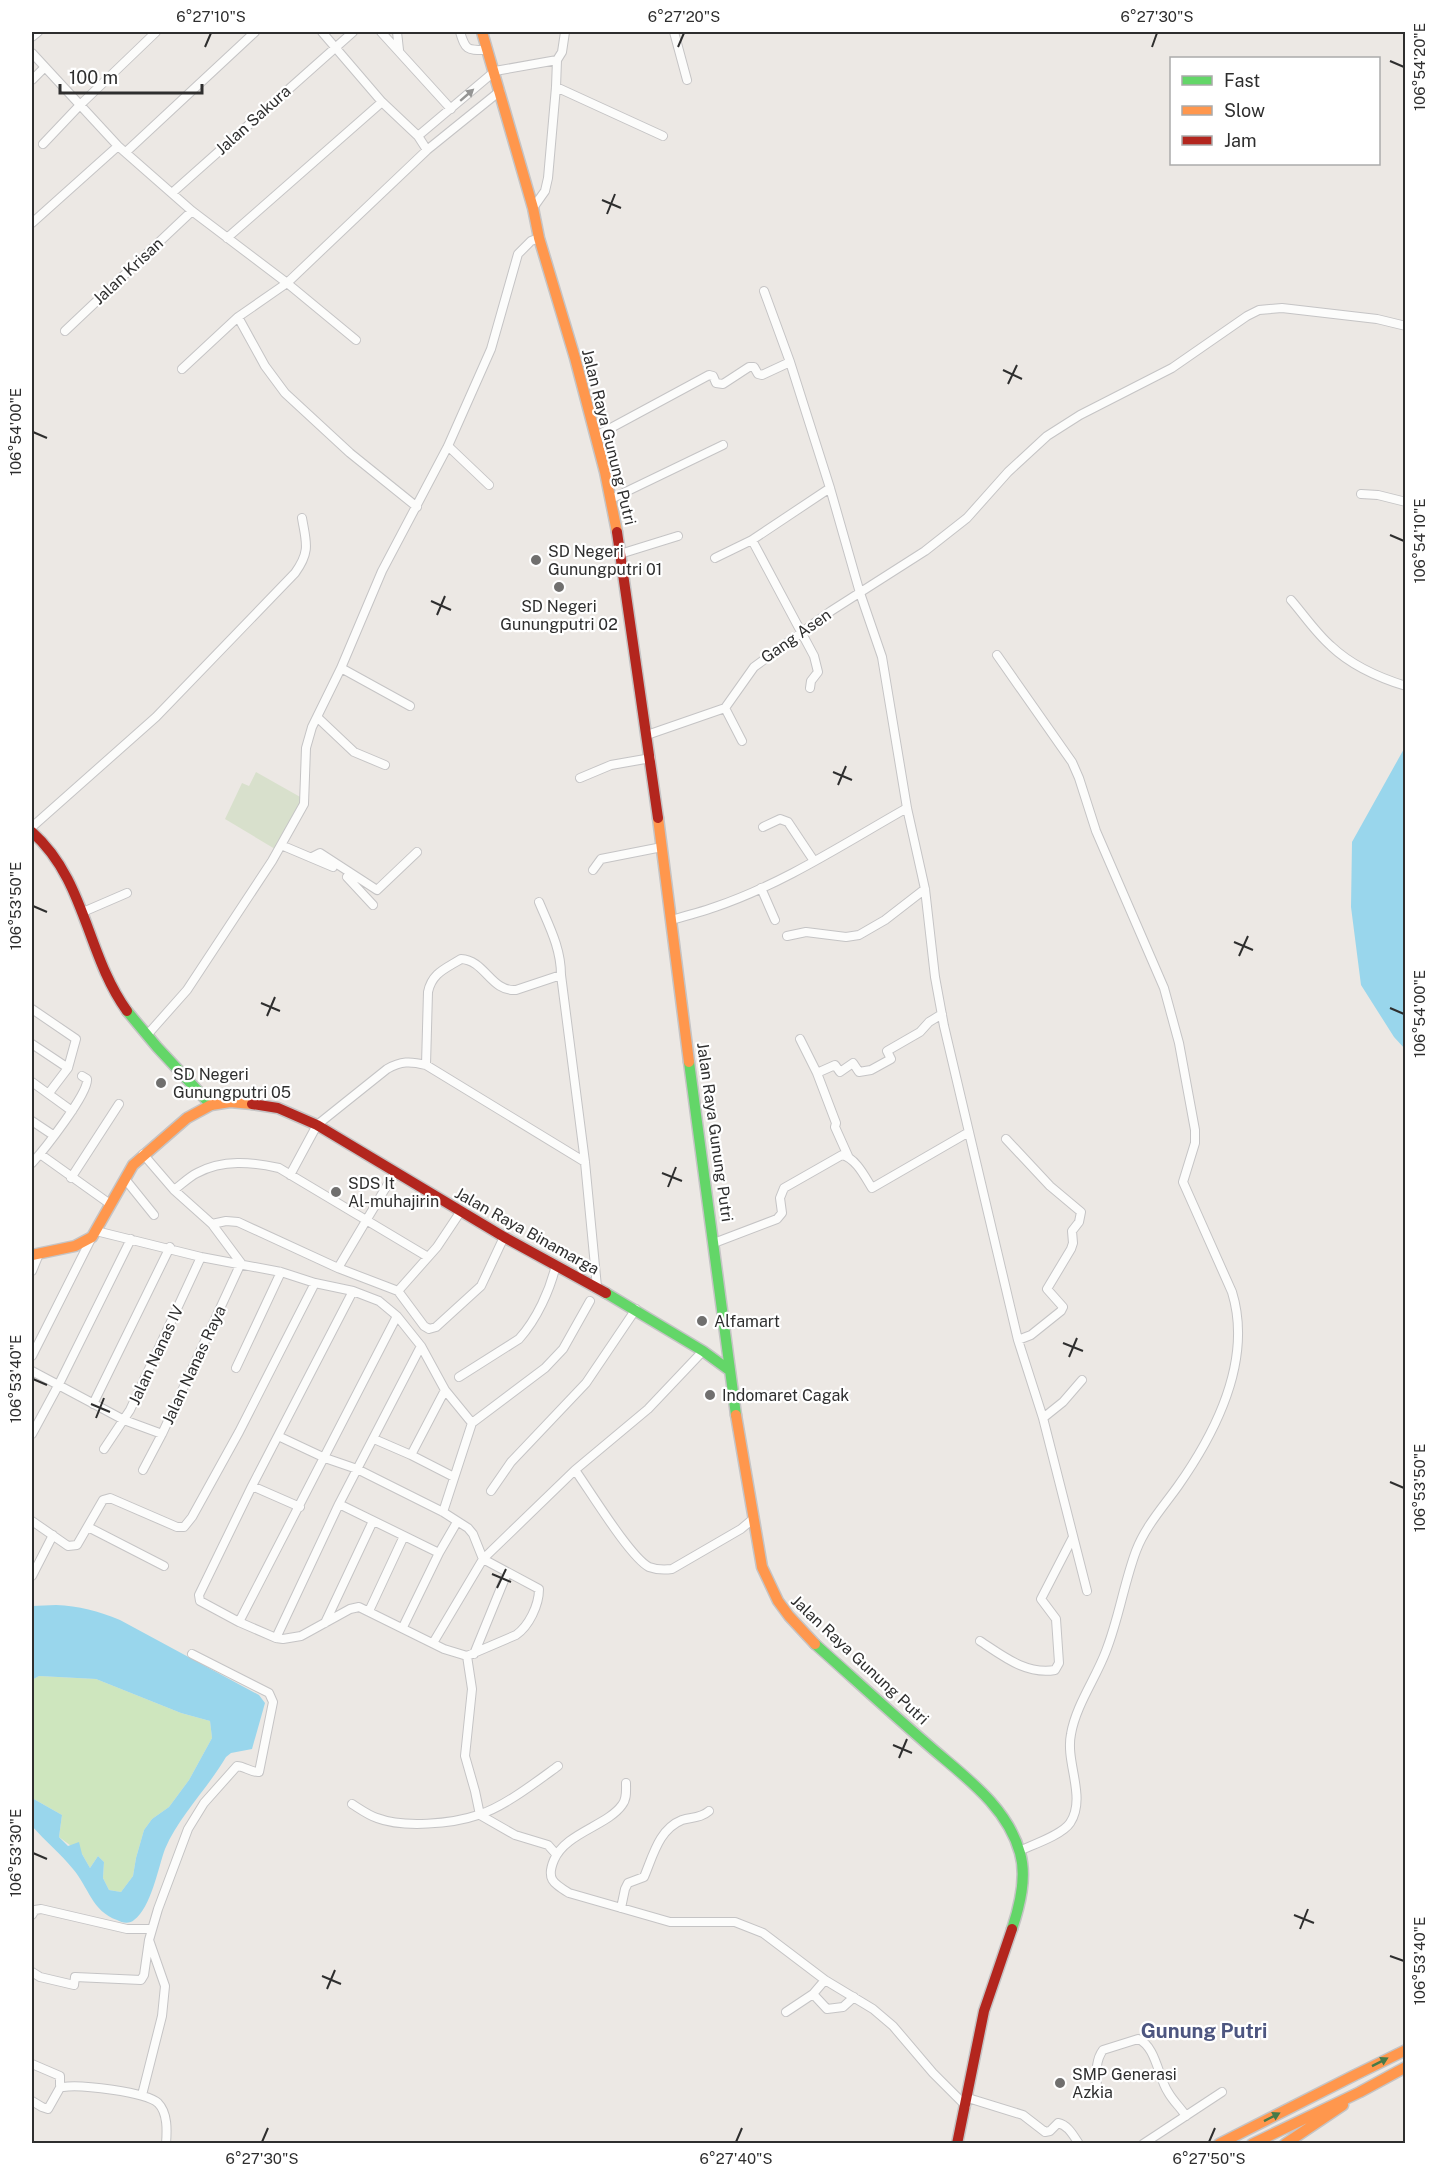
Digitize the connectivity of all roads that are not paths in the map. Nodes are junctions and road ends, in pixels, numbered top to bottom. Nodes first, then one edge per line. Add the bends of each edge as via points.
1 (38, 32) edge
2 (156, 32) edge
3 (255, 32) edge
4 (322, 32) edge
5 (353, 32) edge
6 (381, 32) edge
7 (397, 32) edge
8 (460, 32) edge
9 (482, 32) edge
10 (565, 32) edge
11 (674, 32) edge
12 (32, 37) edge
13 (335, 47) junction
14 (487, 50) junction
15 (399, 52) junction
16 (32, 53) edge
17 (557, 60) junction
18 (44, 68) junction
19 (495, 71) junction
20 (32, 80) edge
21 (687, 80) dead end
22 (556, 87) junction
23 (500, 90) junction
24 (382, 102) junction
25 (80, 105) junction
26 (451, 109) junction
27 (418, 136) junction
28 (663, 136) dead end
29 (43, 144) dead end
30 (118, 146) junction
31 (428, 150) junction
32 (126, 152) junction
33 (172, 194) junction
34 (533, 208) junction
35 (192, 211) junction
36 (32, 223) edge
37 (227, 238) junction
38 (539, 238) junction
39 (287, 284) junction
40 (764, 291) dead end
41 (238, 317) junction
42 (1406, 326) edge
43 (65, 331) dead end
44 (356, 340) dead end
45 (790, 362) junction
46 (182, 369) dead end
47 (596, 436) junction
48 (723, 445) dead end
49 (448, 446) junction
50 (489, 485) dead end
51 (830, 488) junction
52 (1360, 494) dead end
53 (610, 499) junction
54 (1406, 502) edge
55 (417, 507) junction
56 (302, 518) dead end
57 (678, 536) dead end
58 (752, 540) junction
59 (620, 554) junction
60 (715, 558) dead end
61 (860, 593) junction
62 (1291, 600) dead end
63 (801, 633) junction
64 (997, 655) dead end
65 (341, 668) junction
66 (1406, 686) edge
67 (810, 688) dead end
68 (410, 706) dead end
69 (725, 708) junction
70 (317, 717) junction
71 (647, 735) junction
72 (742, 741) dead end
73 (651, 758) junction
74 (385, 765) dead end
75 (580, 778) dead end
76 (907, 808) junction
77 (32, 827) edge
78 (763, 827) dead end
79 (32, 832) edge
80 (281, 845) junction
81 (662, 847) junction
82 (417, 852) dead end
83 (312, 857) junction
84 (814, 861) junction
85 (593, 870) dead end
86 (761, 888) junction
87 (925, 890) junction
88 (127, 893) dead end
89 (539, 902) dead end
90 (373, 905) dead end
91 (83, 912) junction
92 (671, 920) junction
93 (775, 920) dead end
94 (787, 936) dead end
95 (561, 975) junction
96 (32, 1009) edge
97 (942, 1014) junction
98 (147, 1034) junction
99 (800, 1039) dead end
100 (32, 1044) edge
101 (426, 1065) junction
102 (68, 1068) junction
103 (817, 1073) junction
104 (82, 1076) dead end
105 (32, 1082) edge
106 (49, 1093) junction
107 (119, 1104) dead end
108 (211, 1106) junction
109 (72, 1111) junction
110 (32, 1121) edge
111 (317, 1125) junction
112 (969, 1132) junction
113 (53, 1135) junction
114 (1006, 1139) dead end
115 (40, 1154) junction
116 (143, 1154) junction
117 (848, 1156) junction
118 (585, 1162) junction
119 (32, 1163) edge
120 (395, 1172) junction
121 (290, 1175) junction
122 (71, 1178) junction
123 (125, 1179) junction
124 (174, 1190) junction
125 (110, 1204) junction
126 (461, 1211) junction
127 (154, 1215) dead end
128 (366, 1219) junction
129 (212, 1224) junction
130 (94, 1234) junction
131 (504, 1237) junction
132 (131, 1239) junction
133 (714, 1243) junction
134 (170, 1247) junction
135 (35, 1254) edge
136 (201, 1257) junction
137 (428, 1257) junction
138 (241, 1263) junction
139 (556, 1265) junction
140 (338, 1268) junction
141 (32, 1271) edge
142 (281, 1272) junction
143 (315, 1283) junction
144 (597, 1287) junction
145 (353, 1291) junction
146 (398, 1291) junction
147 (590, 1301) dead end
148 (636, 1310) junction
149 (397, 1316) junction
150 (1018, 1340) junction
151 (421, 1346) junction
152 (703, 1351) junction
153 (32, 1356) edge
154 (236, 1368) dead end
155 (729, 1370) junction
156 (32, 1371) edge
157 (459, 1377) dead end
158 (1082, 1380) dead end
159 (59, 1384) junction
160 (445, 1390) junction
161 (93, 1404) junction
162 (1043, 1418) junction
163 (124, 1420) junction
164 (472, 1423) junction
165 (32, 1434) edge
166 (162, 1434) junction
167 (278, 1436) junction
168 (374, 1439) junction
169 (104, 1449) dead end
170 (411, 1455) junction
171 (325, 1458) junction
172 (357, 1469) junction
173 (143, 1470) dead end
174 (575, 1470) junction
175 (454, 1477) junction
176 (252, 1486) junction
177 (491, 1491) dead end
178 (339, 1504) junction
179 (300, 1506) junction
180 (443, 1512) junction
181 (754, 1518) junction
182 (32, 1521) edge
183 (373, 1521) junction
184 (457, 1522) junction
185 (88, 1527) junction
186 (53, 1535) junction
187 (405, 1536) junction
188 (1073, 1537) junction
189 (439, 1553) junction
190 (483, 1559) junction
191 (164, 1566) dead end
192 (507, 1573) junction
193 (32, 1576) edge
194 (1087, 1591) dead end
195 (369, 1611) junction
196 (239, 1622) junction
197 (325, 1623) junction
198 (403, 1627) junction
199 (276, 1638) junction
200 (980, 1641) dead end
201 (433, 1643) junction
202 (192, 1654) dead end
203 (471, 1655) junction
204 (558, 1766) dead end
205 (626, 1783) dead end
206 (352, 1804) dead end
207 (709, 1811) dead end
208 (480, 1815) junction
209 (1019, 1851) junction
210 (556, 1854) junction
211 (621, 1908) junction
212 (32, 1915) edge
213 (152, 1929) junction
214 (149, 1940) junction
215 (32, 1972) edge
216 (825, 1980) junction
217 (813, 1994) junction
218 (854, 1996) junction
219 (786, 2012) dead end
220 (1406, 2050) edge
221 (32, 2064) edge
222 (1406, 2067) edge
223 (61, 2086) junction
224 (1097, 2092) dead end
225 (1222, 2092) dead end
226 (1360, 2092) junction
227 (142, 2095) junction
228 (32, 2101) edge
229 (967, 2102) junction
230 (1186, 2116) junction
231 (957, 2143) edge
232 (166, 2144) edge
233 (1079, 2144) edge
234 (1143, 2144) edge
235 (1219, 2144) edge
236 (1252, 2144) edge
237 (1285, 2144) edge

1 - 12 street
2 - 25 street
3 - 32 street
4 - 13 street
5 - 13 street, Jalan Sakura
6 - 15 street
7 - 15 street
8 - 14 street via 468,49
9 - 14 main road, Jalan Raya Gunung Putri
10 - 17 street
11 - 21 street
13 - 24 street
13 - 33 street, Jalan Sakura
14 - 19 main road, Jalan Raya Gunung Putri
15 - 26 street
16 - 18 street
17 - 19 street
17 - 22 street
18 - 20 street
18 - 25 street
19 - 23 main road, Jalan Raya Gunung Putri
26 -> 19 street
22 - 28 street
22 - 34 street via 548,178 545,191
23 - 31 street
23 - 34 main road, Jalan Raya Gunung Putri
24 - 27 street
24 - 37 street
25 - 29 street
25 - 30 street
26 - 27 street
27 - 31 street
30 - 32 street
30 - 36 street
31 - 39 street
32 - 33 street
33 - 35 street
34 - 38 main road, Jalan Raya Gunung Putri
35 - 37 street
35 - 43 street, Jalan Krisan
37 - 39 street
38 - 47 main road, Jalan Raya Gunung Putri
38 - 49 street via 518,254 490,349
39 - 41 street
39 - 44 street
40 - 45 street
41 - 46 street
41 - 55 street via 285,393
42 - 61 street, Gang Asen via 1377,318 1282,308 1253,313 1172,368 1047,436 1008,472 967,519
45 - 47 street via 762,375 749,367 723,384 709,375
45 - 51 street
47 - 53 main road, Jalan Raya Gunung Putri
48 - 53 street
49 - 50 street
49 - 55 street
51 - 58 street
51 - 61 street
52 - 54 street
53 - 59 main road, Jalan Raya Gunung Putri
55 - 65 street via 382,571
56 - 77 street via 306,556 295,573 156,717
57 - 59 street
58 - 60 street
58 - 63 street
59 - 71 main road, Jalan Raya Gunung Putri
61 - 63 street, Gang Asen
61 - 76 street via 884,665
62 - 66 street via 1330,646 1346,658
63 - 67 street via 818,669
63 - 69 street, Gang Asen via 754,667
64 - 209 street via 1072,762 1096,831 1164,987 1195,1130 1184,1182 1232,1292 1238,1339 1234,1371 1212,1429 1136,1550 1116,1624 1071,1734 1077,1802 1070,1823 1064,1830
65 - 68 street
65 - 70 street
69 - 71 street
69 - 72 street
70 - 74 street via 354,752
70 - 80 street via 306,748 304,804
71 - 73 main road, Jalan Raya Gunung Putri
73 - 75 street via 611,765
73 - 81 main road, Jalan Raya Gunung Putri
76 - 84 street
76 - 87 street
78 - 84 street via 780,819 788,822
79 - 91 main road via 51,851
80 - 83 street
80 - 98 street via 187,990
81 - 85 street via 601,859
81 - 92 main road, Jalan Raya Gunung Putri
82 - 83 street via 377,890 320,854
83 - 90 street via 353,881
84 - 86 street
86 - 92 street
86 - 93 street
87 - 94 street via 859,935 806,932
87 - 97 street
88 - 91 street
89 - 95 street via 559,952
91 - 98 main road via 111,986
92 - 133 main road, Jalan Raya Gunung Putri
95 - 101 street via 510,991 496,984 474,961 461,958 434,976 428,992
95 - 118 street
96 - 102 street via 76,1039
97 - 103 street via 892,1047 887,1051 891,1059 871,1070 859,1072 853,1063 840,1072 835,1065
97 - 112 street
98 - 108 main road
99 - 103 street
100 - 102 street
101 - 111 street via 399,1062
101 - 118 street
102 - 106 street
103 - 117 street
104 - 109 street via 87,1079 87,1086
105 - 106 street
106 - 109 street
107 - 122 street
108 - 111 main road, Jalan Raya Binamarga via 231,1102 264,1105
108 - 116 main road via 187,1118
109 - 113 street
110 - 113 street
111 - 120 main road, Jalan Raya Binamarga
111 - 121 street
112 - 117 street via 872,1188
112 - 150 street
113 - 115 street
114 - 150 street via 1082,1216 1072,1231 1073,1243 1067,1258 1047,1289 1061,1303 1061,1311 1031,1335
115 - 119 street
115 - 122 street
116 - 123 main road
116 - 124 street
117 - 133 street via 842,1155 784,1188 780,1198 782,1213 777,1219
118 - 144 street
120 - 126 main road, Jalan Raya Binamarga
120 - 128 street
121 - 124 street via 253,1162 230,1162 197,1172
121 - 128 street
122 - 125 street
123 - 125 main road
123 - 127 street
124 - 129 street
125 - 130 main road
126 - 131 main road, Jalan Raya Binamarga
126 - 137 street
128 - 137 street
128 - 140 street
129 - 138 street
129 - 140 street via 238,1222
130 - 132 street
130 - 135 main road via 75,1246
130 - 153 street
131 - 139 main road, Jalan Raya Binamarga
131 - 146 street via 481,1286 436,1326 424,1326
132 - 134 street
132 - 159 street
133 - 155 main road, Jalan Raya Gunung Putri
134 - 136 street
134 - 161 street
135 - 141 street
136 - 138 street
136 - 163 street, Jalan Nanas IV
137 - 146 street
138 - 142 street
138 - 166 street, Jalan Nanas Raya
139 - 144 main road, Jalan Raya Binamarga
139 - 157 street via 527,1330
140 - 146 street
142 - 143 street
142 - 154 street
143 - 145 street
143 - 185 street via 239,1432 184,1527 106,1498
144 - 148 main road, Jalan Raya Binamarga
145 - 149 street via 379,1302
145 - 167 street
147 - 164 street via 563,1349 545,1368
148 - 152 main road, Jalan Raya Binamarga
148 - 177 street via 586,1383 511,1462
149 - 151 street
149 - 171 street
150 - 162 street
151 - 160 street
151 - 168 street
152 - 155 main road, Jalan Raya Binamarga
152 - 174 street via 648,1408
155 - 181 main road, Jalan Raya Gunung Putri
156 - 159 street, Jalan Nanas Raya
158 - 162 street
159 - 161 street, Jalan Nanas Raya
159 - 165 street
160 - 164 street
160 - 170 street
161 - 163 street, Jalan Nanas Raya
162 - 188 street
163 - 166 street, Jalan Nanas Raya
163 - 169 street, Jalan Nanas IV
164 - 175 street
166 - 173 street
167 - 171 street
167 - 176 street
168 - 170 street
168 - 172 street
170 - 175 street
171 - 172 street
171 - 179 street
172 - 178 street
172 - 180 street
174 - 181 street via 633,1552 651,1568 672,1569
174 - 190 street
175 - 180 street
176 - 179 street
176 - 196 street via 199,1598
178 - 183 street
178 - 199 street
179 - 196 street
180 - 184 street
181 - 209 main road, Jalan Raya Gunung Putri via 766,1582 783,1610 835,1662 982,1792 1015,1838
182 - 186 street
183 - 187 street
183 - 197 street
184 - 189 street
184 - 190 street via 473,1534
185 - 186 street via 80,1544 74,1546
185 - 191 street
186 - 193 street
187 - 189 street
187 - 195 street
188 - 194 street
188 - 200 street via 1041,1599 1056,1619 1059,1664 1055,1670 1019,1666
189 - 198 street
190 - 192 street
190 - 201 street
192 - 203 street
192 - 203 street via 539,1589 529,1620 522,1630
195 - 197 street via 355,1608
195 - 198 street
196 - 199 street
197 - 199 street via 301,1636
198 - 201 street
201 - 203 street
202 - 213 street via 269,1693 273,1702 259,1772 237,1766 204,1803 183,1839
203 - 208 street via 472,1689 465,1756
204 - 208 street
205 - 210 street via 625,1798 618,1810
206 - 208 street via 375,1817 403,1822 442,1822
207 - 211 street via 671,1826 657,1846 644,1877 628,1883
208 - 210 street via 515,1835 548,1845
209 - 229 main road, Jalan Raya Gunung Putri via 1023,1872 1021,1895 985,2006
210 - 211 street via 550,1876 556,1885 569,1893
211 - 216 street via 670,1922 744,1924 772,1939
212 - 213 street via 39,1909 127,1929
213 - 214 street
214 - 215 street via 141,1980 75,1977 74,1985
214 - 227 street via 165,1986 162,2016
216 - 217 street
216 - 218 street
217 - 218 street via 827,2009 843,2007
217 - 219 street
218 - 229 street via 893,2026 933,2073
235 -> 220 main road
221 - 223 street via 60,2076
222 - 226 main road
223 - 227 street
223 - 228 street via 48,2109
224 - 230 street via 1097,2061 1103,2050 1138,2038 1151,2051 1164,2086
225 - 230 street
226 - 236 main road
226 - 237 main road
227 - 232 street via 159,2104 167,2128
229 - 231 main road, Jalan Raya Gunung Putri
229 - 233 street via 1023,2115 1045,2132 1062,2124
230 - 234 street

